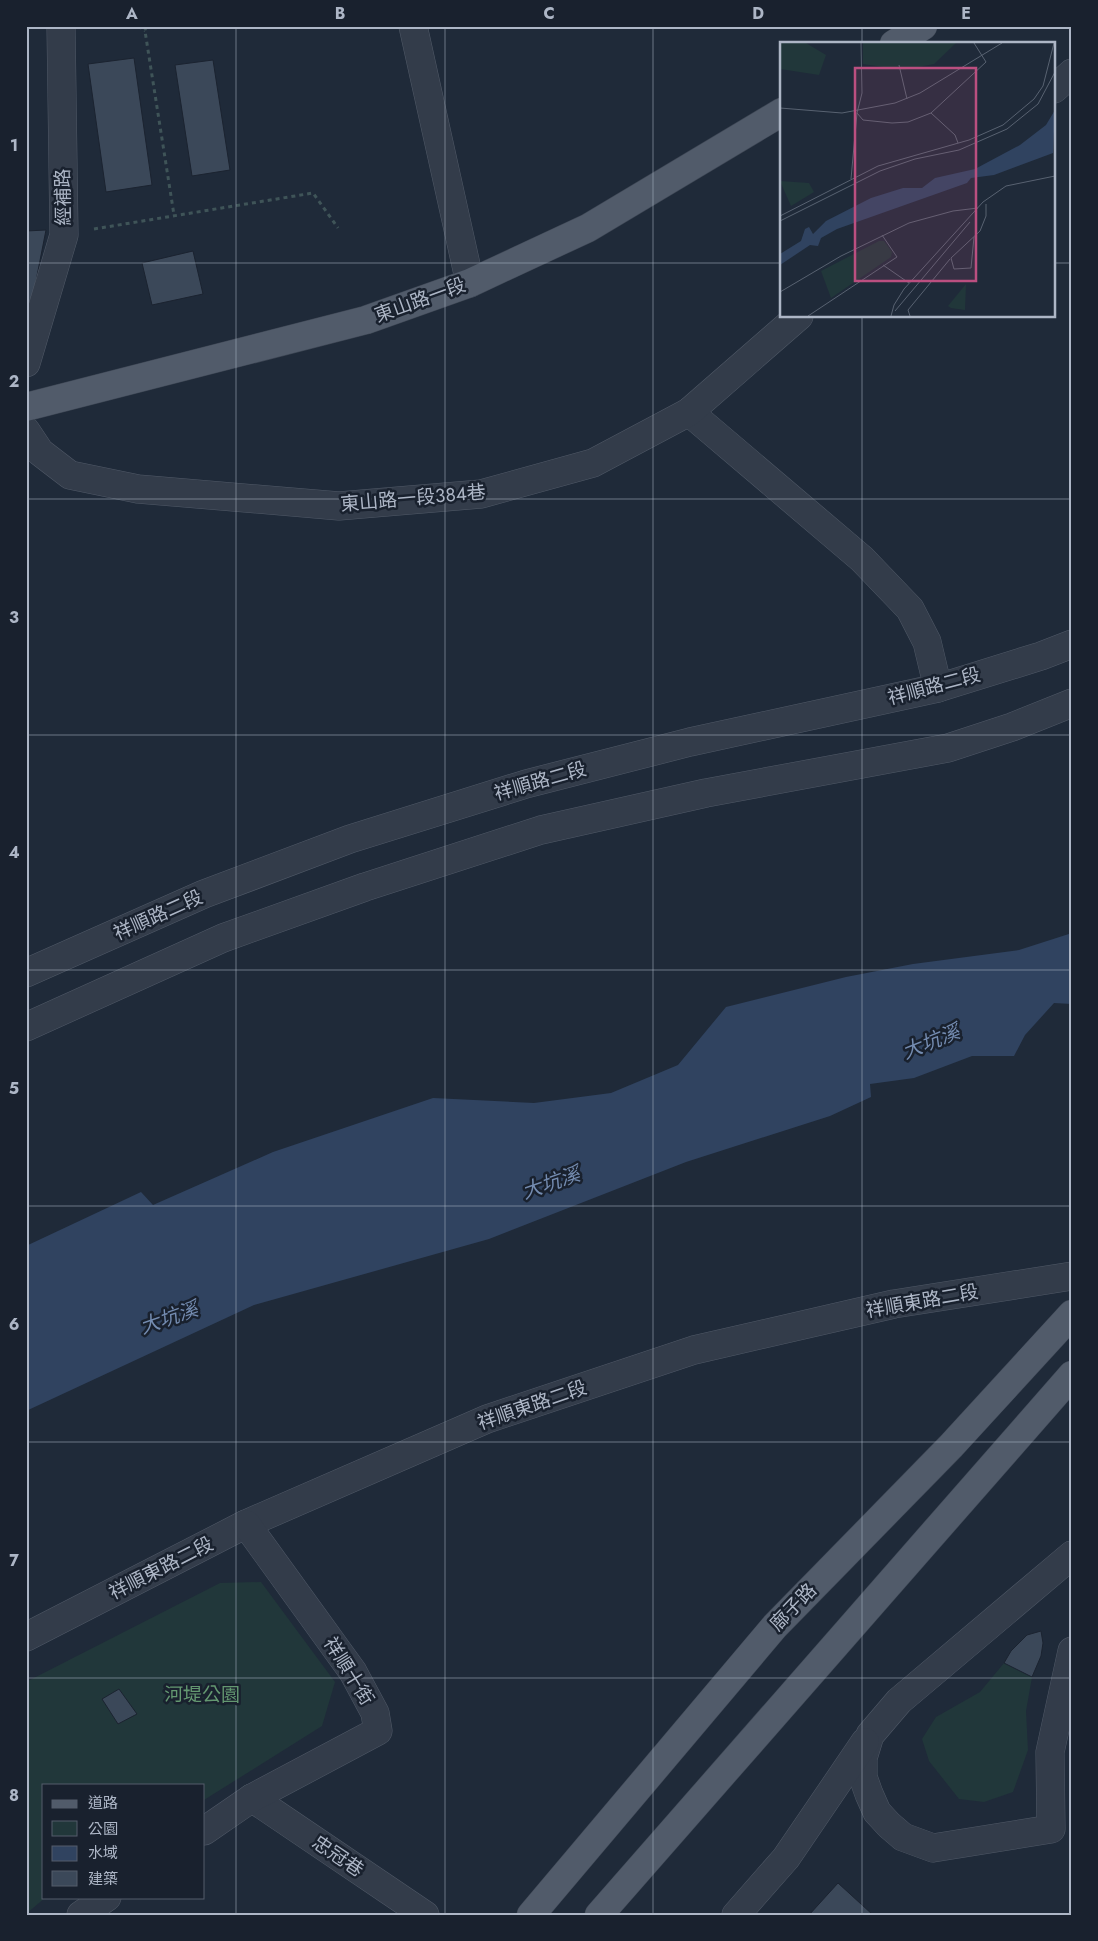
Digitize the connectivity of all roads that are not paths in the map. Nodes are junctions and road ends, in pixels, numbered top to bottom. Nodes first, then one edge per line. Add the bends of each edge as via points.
1 (61, 26) edge
2 (413, 26) edge
3 (923, 26) edge
4 (897, 42) edge
5 (1072, 73) edge
6 (1056, 86) edge
7 (780, 113) edge
8 (470, 283) junction
9 (797, 318) edge
10 (26, 363) edge
11 (26, 407) edge
12 (689, 412) junction
13 (26, 431) edge
14 (1072, 644) edge
15 (938, 688) junction
16 (1072, 703) edge
17 (26, 973) edge
18 (26, 1027) edge
19 (1072, 1276) edge
20 (1072, 1314) edge
21 (1072, 1375) edge
22 (246, 1524) junction
23 (1072, 1555) edge
24 (26, 1637) edge
25 (1072, 1651) edge
26 (870, 1735) junction
27 (252, 1798) junction
28 (205, 1830) edge
29 (106, 1898) edge
30 (81, 1915) edge
31 (425, 1915) edge
32 (531, 1915) edge
33 (599, 1915) edge
34 (736, 1915) edge

1 - 10 street, 經補路 via 64,235
2 - 8 street
3 - 4 main road
5 - 6 street
7 - 8 main road, 東山路一段 via 588,228
8 - 11 main road, 東山路一段 via 366,320
9 - 12 street, 東山路一段384巷
12 - 13 street, 東山路一段384巷 via 593,463 481,494 339,506 138,489 70,475 40,452
12 - 15 street via 862,559 910,609 927,642
14 - 15 street, 祥順路二段
15 - 17 street, 祥順路二段 via 690,742 526,784 350,839 213,891
16 - 18 street via 948,748 706,793 541,830 365,886 224,938
19 - 22 street, 祥順東路二段 via 894,1304 694,1350 486,1419
20 - 32 main road, 廍子路 via 951,1446 774,1626
21 - 33 main road
22 - 24 street, 祥順東路二段
22 - 27 street, 祥順十街 via 353,1672 375,1713 378,1730
23 - 26 street via 899,1700
25 - 26 street via 1050,1752 1051,1829 933,1848 904,1837 878,1812 863,1777 863,1758
26 - 34 street via 786,1858
27 - 28 street, 祥順十街
27 - 31 street, 忠冠巷
29 - 30 street

